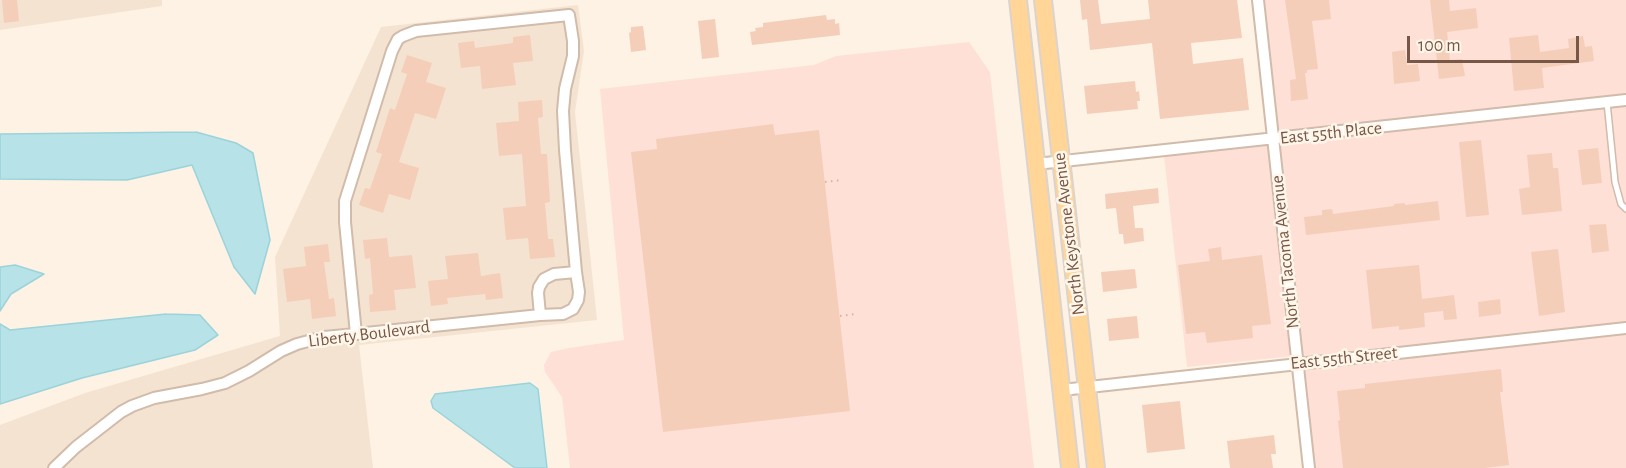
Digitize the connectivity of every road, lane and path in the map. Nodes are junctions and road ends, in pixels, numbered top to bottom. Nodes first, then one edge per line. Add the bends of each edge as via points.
1 (1018, 0) edge
2 (1042, 0) edge
3 (1258, 0) edge
4 (1626, 100) edge
5 (1606, 102) junction
6 (1273, 139) junction
7 (1061, 161) junction
8 (1036, 164) junction
9 (842, 180) dead end
10 (825, 182) dead end
11 (1626, 210) edge
12 (576, 272) junction
13 (856, 314) dead end
14 (540, 315) junction
15 (840, 316) dead end
16 (1626, 328) edge
17 (356, 334) junction
18 (1298, 363) junction
19 (1087, 387) junction
20 (1062, 390) junction
21 (54, 468) edge
22 (1070, 468) edge
23 (1096, 468) edge
24 (1309, 468) edge

1 - 8 main road, North Keystone Avenue
2 - 7 main road, North Keystone Avenue
3 - 6 street, North Tacoma Avenue
4 - 5 street, East 55th Place
5 - 6 street, East 55th Place
5 - 11 lane via 1615,182
6 - 7 street, East 55th Place
6 - 18 street, North Tacoma Avenue
7 - 8 street, East 55th Place
7 - 19 main road, North Keystone Avenue
8 - 20 main road, North Keystone Avenue
9 - 10 path
12 - 14 street via 544,279 538,293
12 - 14 street, Liberty Boulevard via 579,296 573,309 563,314
12 - 17 street, Liberty Boulevard via 563,111 573,56 570,15 416,31 394,45 345,201
13 - 15 path
14 - 17 street, Liberty Boulevard
16 - 18 street, East 55th Street
17 - 21 street, Liberty Boulevard via 297,344 225,383 132,406
18 - 19 street, East 55th Street
18 - 24 street, North Tacoma Avenue
19 - 20 street, East 55th Street
19 - 23 main road, North Keystone Avenue
20 - 22 main road, North Keystone Avenue

